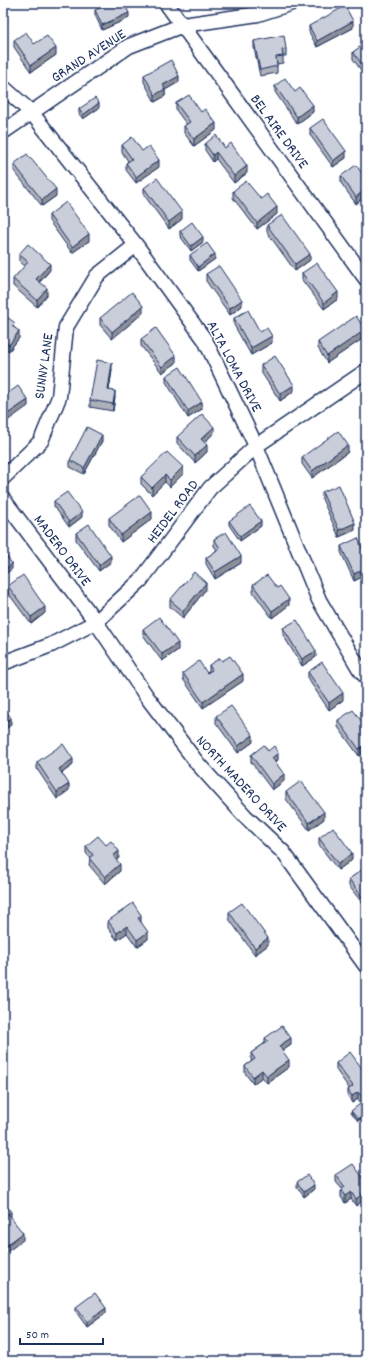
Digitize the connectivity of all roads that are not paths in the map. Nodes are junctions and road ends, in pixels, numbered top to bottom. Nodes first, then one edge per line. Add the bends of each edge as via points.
1 (166, 3) edge
2 (292, 3) edge
3 (183, 25) junction
4 (3, 87) edge
5 (32, 112) junction
6 (3, 132) edge
7 (136, 245) junction
8 (366, 279) edge
9 (366, 371) edge
10 (256, 446) junction
11 (3, 478) edge
12 (3, 499) edge
13 (96, 622) junction
14 (3, 663) edge
15 (366, 677) edge
16 (366, 966) edge

1 - 3 street, BEL AIRE DRIVE
2 - 3 street, GRAND AVENUE via 258,14
3 - 5 street, GRAND AVENUE via 129,46
3 - 8 street, BEL AIRE DRIVE
4 - 5 street, ALTA LOMA DRIVE
5 - 6 street, GRAND AVENUE
5 - 7 street, ALTA LOMA DRIVE
7 - 10 street, ALTA LOMA DRIVE via 205,340
7 - 11 street, SUNNY LANE via 97,276 66,327 59,397 41,441
9 - 10 street, HEIDEL ROAD
10 - 13 street, HEIDEL ROAD via 210,488 141,580
10 - 15 street, ALTA LOMA DRIVE via 319,600 358,668
12 - 13 street, MADERO DRIVE
13 - 14 street, HEIDEL ROAD via 51,646
13 - 16 street, NORTH MADERO DRIVE via 198,764 245,816 283,852

